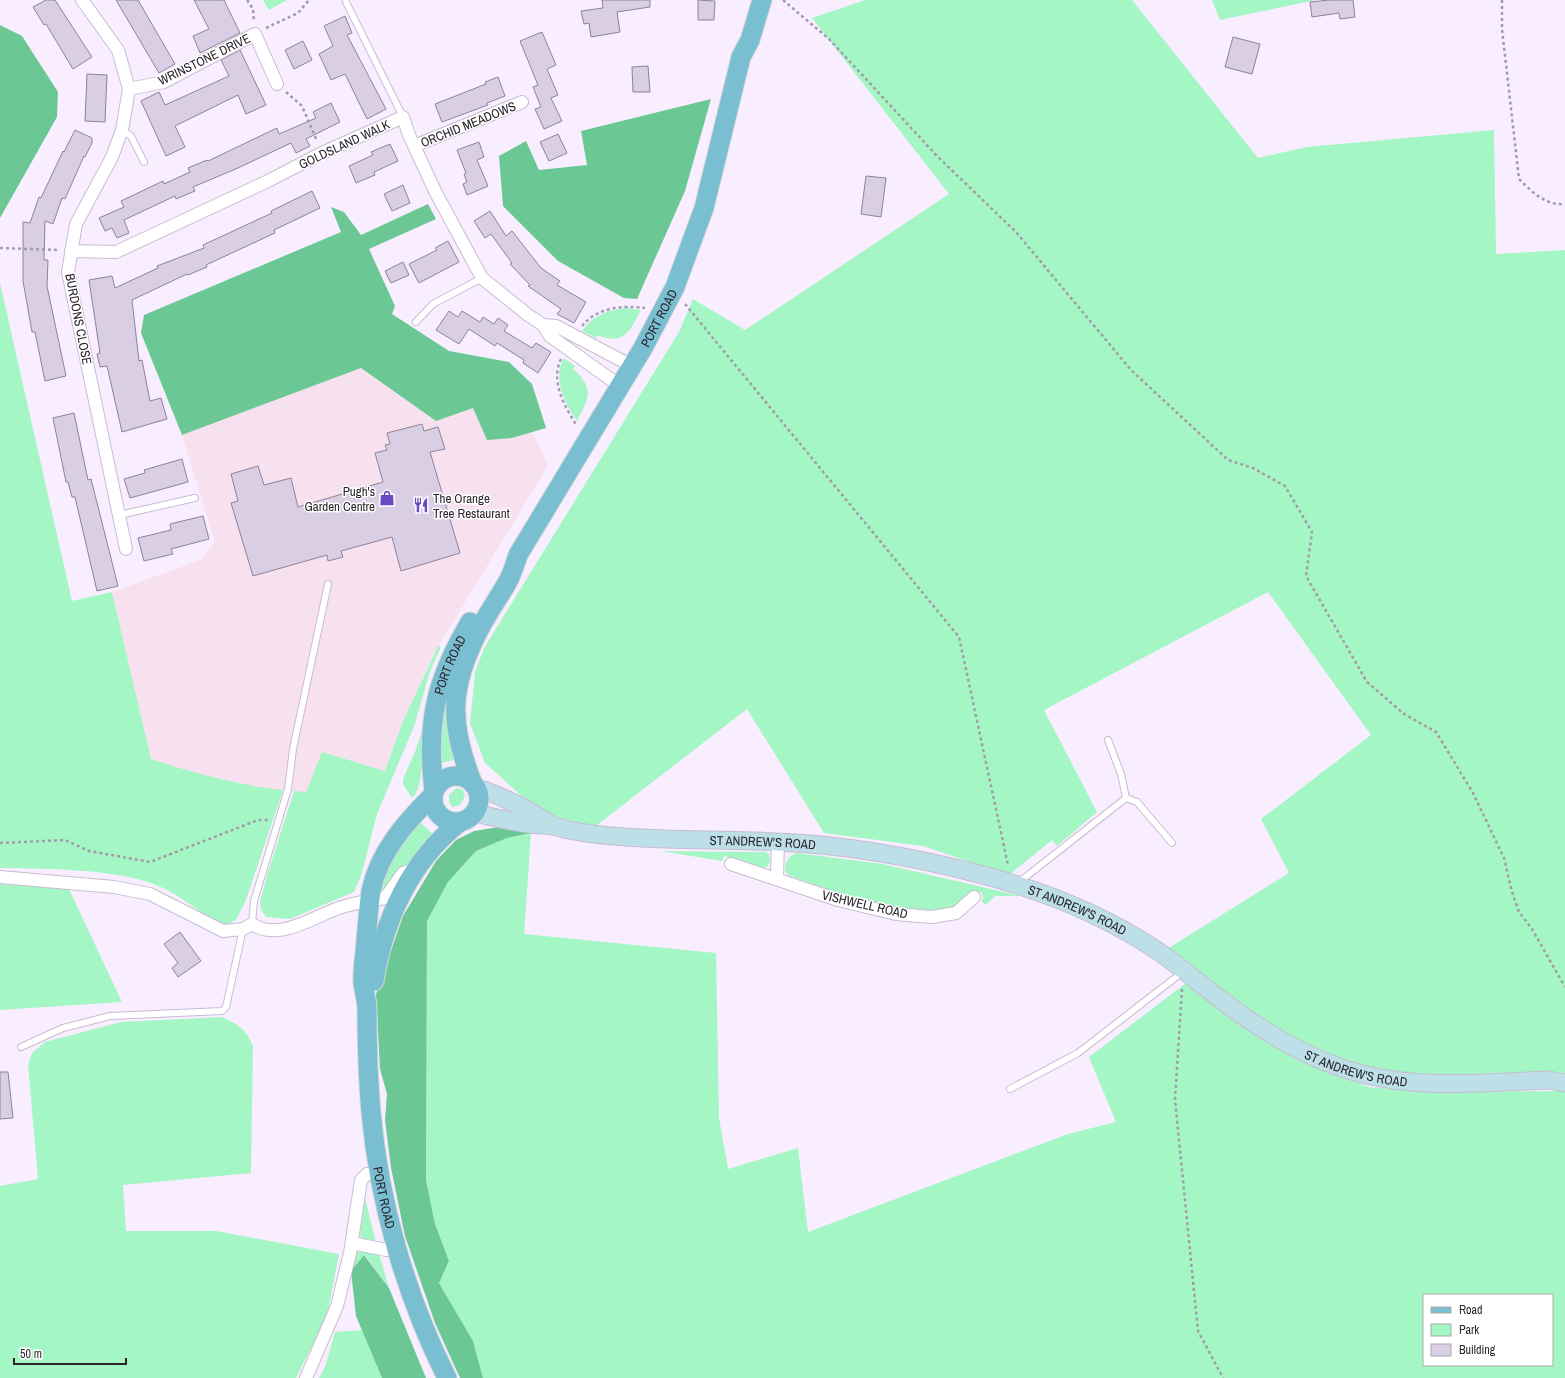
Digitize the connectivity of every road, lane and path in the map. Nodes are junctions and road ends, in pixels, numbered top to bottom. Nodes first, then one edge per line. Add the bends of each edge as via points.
1 (82, 0) edge
2 (247, 0) edge
3 (309, 0) edge
4 (748, 0) edge
5 (762, 0) edge
6 (783, 0) edge
7 (1502, 0) edge
8 (346, 2) dead end
9 (255, 34) junction
10 (741, 57) junction
11 (277, 84) joint
12 (129, 89) junction
13 (522, 102) dead end
14 (403, 117) junction
15 (122, 130) junction
16 (414, 146) junction
17 (322, 153) junction
18 (144, 162) dead end
19 (1565, 204) edge
20 (0, 248) edge
21 (71, 251) junction
22 (482, 278) junction
23 (670, 296) junction
24 (646, 308) dead end
25 (416, 322) dead end
26 (544, 325) junction
27 (574, 337) junction
28 (566, 348) junction
29 (632, 366) junction
30 (620, 386) junction
31 (578, 426) dead end
32 (195, 498) dead end
33 (119, 515) junction
34 (126, 549) dead end
35 (518, 555) junction
36 (328, 584) dead end
37 (1108, 740) dead end
38 (474, 785) junction
39 (433, 794) junction
40 (1126, 798) junction
41 (467, 818) junction
42 (279, 819) junction
43 (553, 826) junction
44 (778, 841) junction
45 (0, 843) edge
46 (1172, 843) dead end
47 (731, 864) dead end
48 (418, 867) junction
49 (0, 877) edge
50 (777, 878) junction
51 (1010, 883) junction
52 (974, 897) dead end
53 (371, 901) junction
54 (247, 926) junction
55 (1180, 975) junction
56 (1565, 987) edge
57 (367, 1008) junction
58 (21, 1047) dead end
59 (1565, 1083) edge
60 (1010, 1088) dead end
61 (380, 1172) junction
62 (352, 1242) junction
63 (397, 1247) junction
64 (306, 1378) edge
65 (447, 1378) edge
66 (1223, 1378) edge

1 - 12 street, BURDONS CLOSE via 118,50
2 - 9 path via 253,9
3 - 9 path via 298,13
4 - 10 main road, PORT ROAD via 739,37
5 - 10 main road, PORT ROAD via 750,40
6 - 56 path via 829,39 937,156 1016,232 1131,370 1228,460 1253,468 1285,486 1312,532 1306,576 1367,682 1404,714 1436,732 1473,793 1504,858 1519,912 1532,929
7 - 19 path via 1502,29 1519,179 1533,194 1555,205
8 - 14 lane
9 - 11 street
9 - 12 street, WRINSTONE DRIVE via 164,82
10 - 23 main road, PORT ROAD via 704,208
11 - 17 path via 302,106
12 - 15 street, BURDONS CLOSE
13 - 16 street, ORCHID MEADOWS
14 - 16 street, GOLDSLAND WALK
14 - 17 street, GOLDSLAND WALK
15 - 18 lane via 131,136
15 - 21 street, BURDONS CLOSE via 112,157 76,224
16 - 22 street, GOLDSLAND WALK
17 - 21 street, GOLDSLAND WALK via 116,252
20 - 21 path
21 - 33 street, BURDONS CLOSE via 68,272
22 - 25 lane via 433,304
22 - 26 street, GOLDSLAND WALK
23 - 29 main road, PORT ROAD
23 - 51 path via 681,299 959,637
24 - 27 path via 614,307 596,314
26 - 27 street, GOLDSLAND WALK via 556,326
26 - 28 street, GOLDSLAND WALK via 550,336
27 - 29 street, GOLDSLAND WALK
28 - 30 street, GOLDSLAND WALK
28 - 31 path via 558,364 559,388 563,402
29 - 30 main road, PORT ROAD
30 - 35 main road, PORT ROAD
32 - 33 lane
33 - 34 street, BURDONS CLOSE
35 - 38 main road, PORT ROAD via 508,582 467,654 458,682 455,723 464,760
35 - 39 main road, PORT ROAD via 498,576 455,648 441,681 432,715 430,737
36 - 42 lane via 293,749 288,789
37 - 40 lane
38 - 39 main road via 458,776 449,777 442,780
38 - 41 main road via 479,798
38 - 43 street, ST ANDREW'S ROAD via 532,812
39 - 41 main road via 433,804 441,818 453,822
39 - 53 main road, PORT ROAD via 402,828 387,851 371,890
40 - 46 lane via 1137,802
40 - 51 lane
41 - 43 street, ST ANDREW'S ROAD
41 - 48 main road, PORT ROAD via 440,840
42 - 45 path via 258,820 150,862 89,851 65,840
42 - 54 lane
43 - 44 street, ST ANDREW'S ROAD via 596,834 663,840
44 - 50 street
44 - 51 street, ST ANDREW'S ROAD via 886,854 938,864
47 - 50 street, VISHWELL ROAD
48 - 53 street via 403,873 385,898
48 - 57 main road, PORT ROAD via 390,918 377,958
49 - 54 street via 114,887 150,894 223,931
50 - 52 street, VISHWELL ROAD via 838,900 896,914 932,917 956,913
51 - 55 street, ST ANDREW'S ROAD via 1107,923 1156,950
53 - 54 street via 346,906 284,930
53 - 57 main road, PORT ROAD via 363,982
54 - 58 lane via 226,1007 222,1011 110,1016 63,1028
55 - 59 street, ST ANDREW'S ROAD via 1300,1051 1347,1070 1376,1078 1422,1084 1548,1080
55 - 60 lane via 1078,1053
55 - 66 path via 1182,989 1175,1100 1198,1331
57 - 61 main road, PORT ROAD via 371,1113
61 - 62 street via 367,1174 361,1180
61 - 63 main road, PORT ROAD
62 - 63 street via 386,1250
62 - 64 street via 337,1306
63 - 65 main road, PORT ROAD via 417,1308

